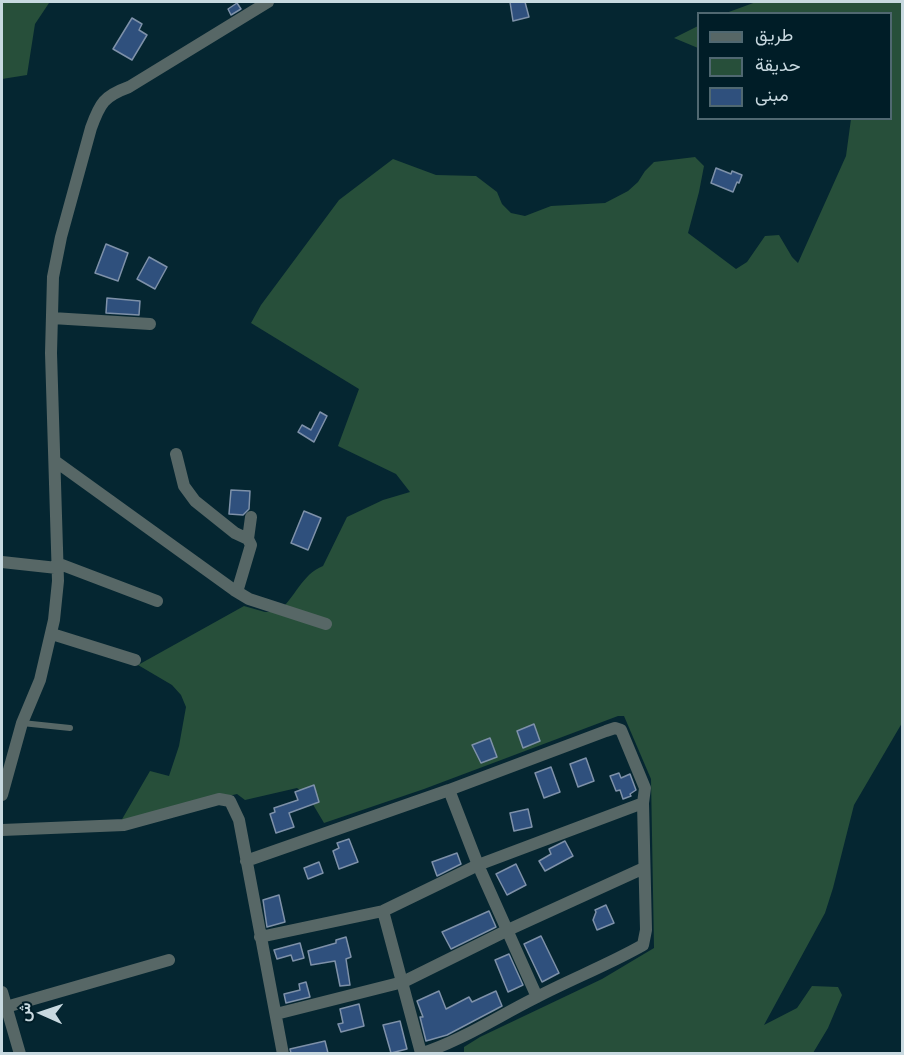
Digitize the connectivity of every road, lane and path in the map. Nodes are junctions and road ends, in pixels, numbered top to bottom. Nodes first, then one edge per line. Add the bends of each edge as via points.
1 (268, 2) edge
2 (52, 318) junction
3 (150, 324) dead end
4 (176, 454) dead end
5 (54, 461) junction
6 (251, 517) dead end
7 (248, 539) junction
8 (2, 562) edge
9 (57, 565) junction
10 (237, 592) junction
11 (158, 601) dead end
12 (326, 624) dead end
13 (52, 634) junction
14 (135, 660) dead end
15 (22, 723) junction
16 (70, 728) dead end
17 (16, 746) junction
18 (2, 750) edge
19 (449, 790) junction
20 (2, 795) edge
21 (643, 804) junction
22 (2, 830) edge
23 (246, 861) junction
24 (478, 865) junction
25 (644, 868) junction
26 (383, 911) junction
27 (508, 930) junction
28 (260, 936) junction
29 (168, 960) dead end
30 (403, 982) junction
31 (2, 992) edge
32 (537, 997) junction
33 (6, 1007) junction
34 (276, 1014) junction
35 (20, 1053) edge
36 (283, 1053) edge
37 (420, 1053) edge

1 - 2 street via 129,87 112,93 103,103 91,128 61,237 53,277
2 - 3 street
2 - 5 street
4 - 7 street via 183,486 195,501
5 - 9 street
5 - 10 street
6 - 7 street
7 - 10 street via 251,545
8 - 9 street
9 - 11 street
9 - 13 street
10 - 12 street
13 - 14 street
13 - 15 street
15 - 16 lane
15 - 17 street
17 - 18 street
17 - 20 street
19 - 21 street via 615,728 621,730 645,788
19 - 23 street
19 - 24 street
21 - 24 street
21 - 25 street
22 - 23 street via 124,825 225,799 237,814
23 - 28 street
24 - 26 street
24 - 27 street
25 - 27 street
25 - 32 street via 643,945
26 - 28 street
26 - 30 street
27 - 30 street
27 - 32 street
28 - 34 street
29 - 33 street
30 - 34 street
30 - 37 street
31 - 33 street
32 - 37 street via 452,1043
33 - 35 street
34 - 36 street

